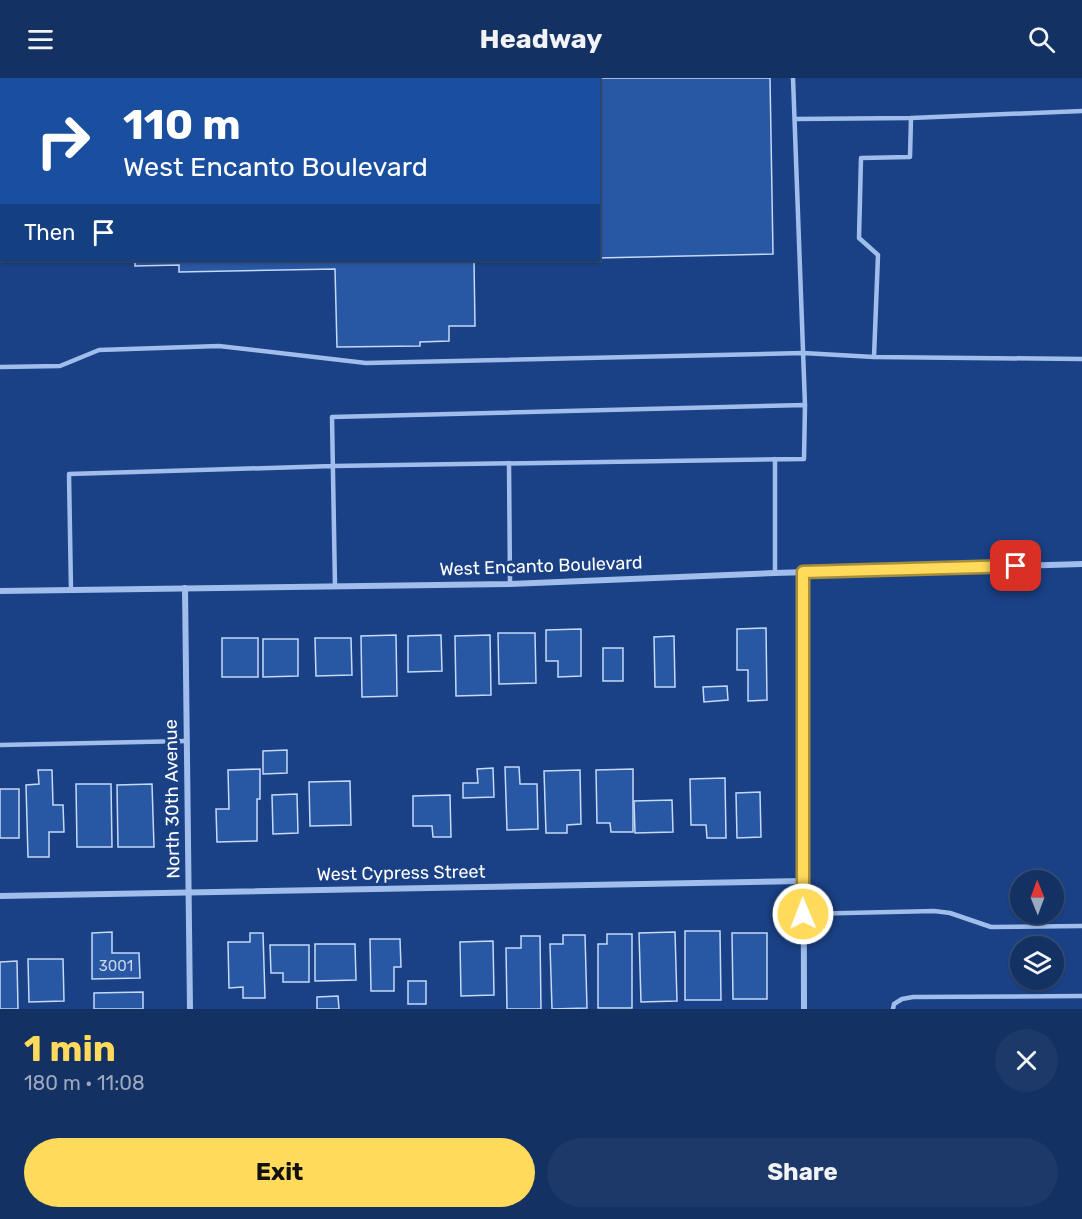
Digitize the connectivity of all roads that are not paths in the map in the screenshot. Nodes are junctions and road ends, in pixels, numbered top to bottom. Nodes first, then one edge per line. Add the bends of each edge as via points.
1 (793, 78) edge
2 (1082, 111) edge
3 (911, 118) junction
4 (795, 119) junction
5 (803, 353) junction
6 (874, 357) junction
7 (1082, 359) edge
8 (0, 367) edge
9 (805, 405) junction
10 (775, 459) junction
11 (509, 463) junction
12 (333, 466) junction
13 (1082, 564) edge
14 (803, 572) junction
15 (774, 573) junction
16 (510, 584) junction
17 (335, 586) junction
18 (184, 588) junction
19 (70, 590) junction
20 (0, 591) edge
21 (186, 741) junction
22 (0, 745) edge
23 (803, 881) junction
24 (188, 892) junction
25 (0, 896) edge
26 (803, 914) junction
27 (1082, 926) edge
28 (1082, 996) edge
29 (190, 1009) edge
30 (804, 1009) edge
31 (893, 1009) edge

1 - 4 lane
2 - 3 lane
3 - 4 lane
3 - 6 lane via 910,157 861,158 859,238 878,255
4 - 5 lane
5 - 6 lane
5 - 8 lane via 366,363 219,346 99,350 60,366
5 - 9 lane
6 - 7 lane
9 - 10 lane via 804,459
9 - 12 lane via 332,417
10 - 11 lane
10 - 15 lane
11 - 12 lane
11 - 16 lane
12 - 17 lane
12 - 19 lane via 69,474
13 - 14 street, West Encanto Boulevard
14 - 15 street, West Encanto Boulevard
14 - 23 street
15 - 16 street, West Encanto Boulevard
16 - 17 street, West Encanto Boulevard
17 - 18 street, West Encanto Boulevard
18 - 19 street, West Encanto Boulevard
18 - 21 street, North 30th Avenue
19 - 20 street, West Encanto Boulevard
21 - 22 lane
21 - 24 street, North 30th Avenue
23 - 24 street, West Cypress Street
23 - 26 street
24 - 25 street, West Cypress Street
24 - 29 street, North 30th Avenue
26 - 27 lane via 934,911 992,927
26 - 30 street
28 - 31 lane via 913,997 902,999

